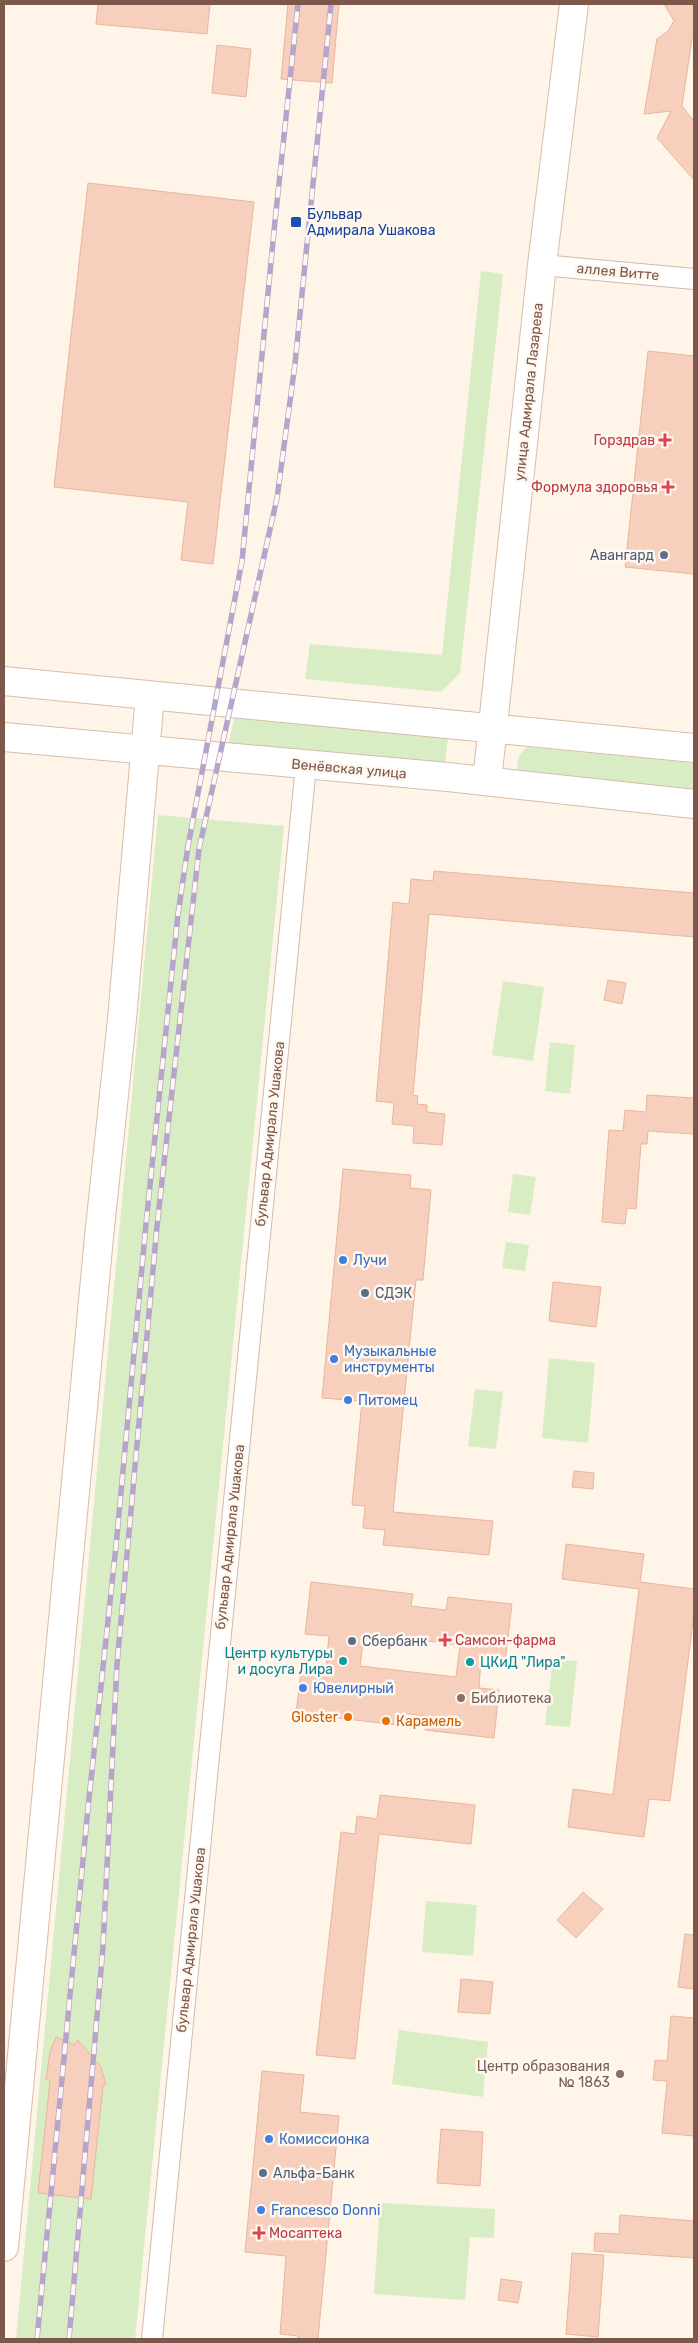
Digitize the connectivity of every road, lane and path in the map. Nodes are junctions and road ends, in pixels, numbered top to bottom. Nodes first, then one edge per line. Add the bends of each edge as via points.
1 (574, 4) edge
2 (542, 265) junction
3 (694, 279) edge
4 (4, 681) edge
5 (150, 696) junction
6 (492, 729) junction
7 (4, 737) edge
8 (694, 748) edge
9 (145, 749) junction
10 (306, 765) junction
11 (487, 781) junction
12 (694, 804) edge
13 (4, 2247) edge
14 (152, 2339) edge

1 - 2 street, улица Адмирала Лазарева
2 - 3 street, аллея Витте
2 - 6 street, улица Адмирала Лазарева
4 - 5 street
5 - 6 street
5 - 9 street
6 - 8 street
6 - 11 street, улица Адмирала Лазарева
7 - 9 street, Венёвская улица
9 - 10 street, Венёвская улица
9 - 13 street
10 - 11 street, Венёвская улица
10 - 14 street, бульвар Адмирала Ушакова
11 - 12 street, Венёвская улица

